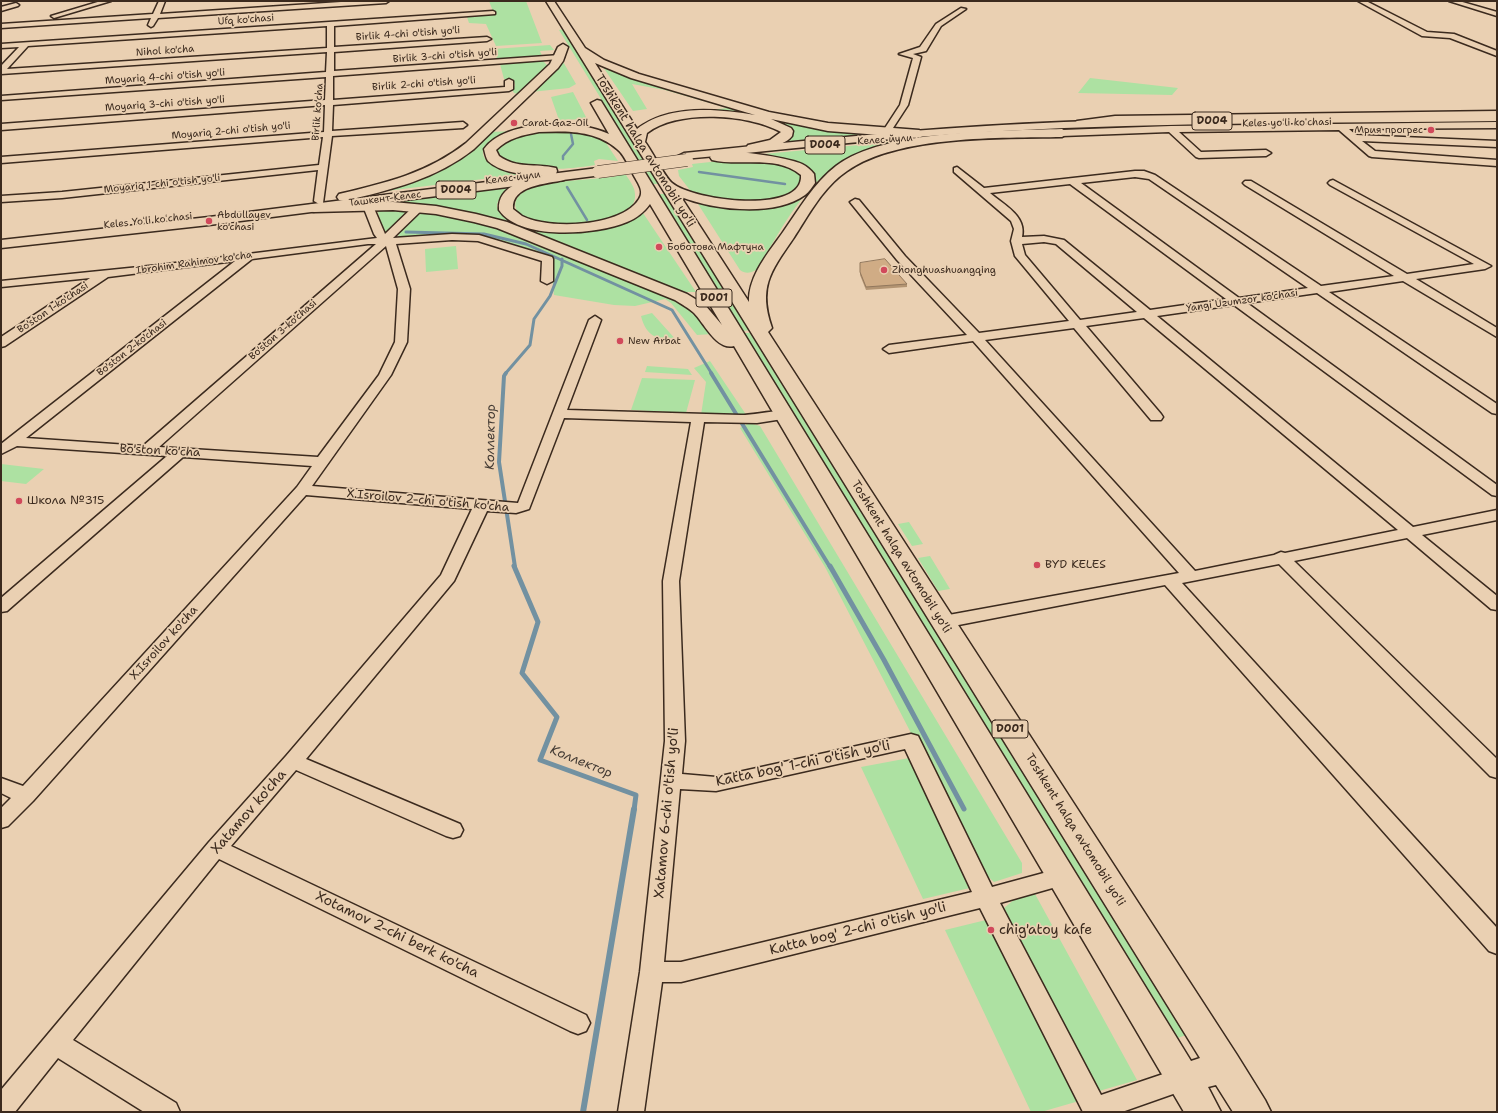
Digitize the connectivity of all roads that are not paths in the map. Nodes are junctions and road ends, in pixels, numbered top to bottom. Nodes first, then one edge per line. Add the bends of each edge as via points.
1 (108, 1) edge
2 (162, 1) edge
3 (234, 1) edge
4 (386, 1) edge
5 (550, 1) edge
6 (1361, 1) edge
7 (1452, 1) edge
8 (367, 2) edge
9 (304, 4) edge
10 (16, 5) dead end
11 (1, 9) edge
12 (962, 9) dead end
13 (1497, 9) edge
14 (1484, 10) junction
15 (233, 11) junction
16 (492, 13) dead end
17 (1497, 14) edge
18 (155, 16) junction
19 (326, 17) junction
20 (566, 24) junction
21 (21, 25) junction
22 (550, 25) dead end
23 (1, 26) edge
24 (1, 31) edge
25 (144, 37) junction
26 (487, 39) dead end
27 (25, 45) junction
28 (1, 46) edge
29 (580, 47) junction
30 (331, 49) junction
31 (563, 50) joint
32 (1497, 54) edge
33 (1, 71) edge
34 (331, 74) junction
35 (509, 81) dead end
36 (592, 94) dead end
37 (1, 98) edge
38 (330, 102) junction
39 (1421, 114) junction
40 (1497, 114) edge
41 (1447, 118) junction
42 (1497, 118) edge
43 (1497, 121) edge
44 (1078, 124) junction
45 (463, 125) dead end
46 (1497, 125) edge
47 (1, 127) edge
48 (1341, 127) junction
49 (1171, 129) junction
50 (1037, 130) junction
51 (889, 132) junction
52 (1062, 133) junction
53 (328, 134) junction
54 (927, 134) junction
55 (1355, 138) junction
56 (639, 143) junction
57 (1497, 144) edge
58 (622, 146) junction
59 (752, 148) junction
60 (1266, 153) dead end
61 (716, 157) junction
62 (686, 158) junction
63 (1, 160) edge
64 (1497, 163) edge
65 (324, 167) junction
66 (957, 170) dead end
67 (564, 174) junction
68 (1072, 181) junction
69 (1248, 183) dead end
70 (1333, 183) dead end
71 (666, 184) junction
72 (647, 187) junction
73 (983, 191) junction
74 (1, 199) edge
75 (855, 202) dead end
76 (316, 204) junction
77 (368, 206) junction
78 (418, 208) junction
79 (72, 230) junction
80 (1, 236) edge
81 (386, 241) junction
82 (1016, 241) junction
83 (1, 242) edge
84 (251, 255) junction
85 (1485, 266) junction
86 (1497, 273) edge
87 (104, 274) junction
88 (1405, 278) junction
89 (547, 281) dead end
90 (1, 284) edge
91 (1318, 290) junction
92 (1236, 302) junction
93 (1149, 314) junction
94 (596, 320) dead end
95 (1078, 324) junction
96 (1497, 333) edge
97 (977, 338) junction
98 (1, 343) edge
99 (889, 349) dead end
100 (758, 350) junction
101 (1497, 410) edge
102 (558, 414) junction
103 (784, 415) junction
104 (1156, 417) dead end
105 (698, 418) junction
106 (14, 441) junction
107 (1, 450) edge
108 (147, 450) junction
109 (180, 452) junction
110 (322, 462) junction
111 (302, 490) junction
112 (1497, 492) edge
113 (496, 507) junction
114 (1497, 515) edge
115 (1409, 533) junction
116 (1281, 558) junction
117 (1191, 576) junction
118 (1168, 579) junction
119 (1497, 606) edge
120 (1, 607) edge
121 (943, 622) junction
122 (293, 761) junction
123 (1497, 771) edge
124 (671, 781) junction
125 (1, 785) edge
126 (26, 796) junction
127 (1, 820) edge
128 (453, 830) dead end
129 (216, 848) junction
130 (1062, 877) junction
131 (986, 898) junction
132 (1497, 944) edge
133 (652, 972) junction
134 (578, 1023) dead end
135 (56, 1043) junction
136 (1224, 1066) junction
137 (1184, 1079) junction
138 (1, 1109) edge
139 (1092, 1111) edge
140 (167, 1112) edge
141 (631, 1112) edge
142 (1204, 1112) edge
143 (1253, 1112) edge

1 - 21 street
2 - 18 street
3 - 15 street
4 - 8 street
5 - 20 highway, Toshkent halqa avtomobil yo'li / D001
6 - 32 street via 1425,34 1451,36
7 - 14 street
8 - 19 street
9 - 15 street
9 - 19 street
10 - 11 street
12 - 51 street via 938,25 923,49 903,54 917,57 904,105
13 - 14 street
14 - 17 street
15 - 18 street
16 - 19 street, Ufq ko'chasi
18 - 21 street
18 - 25 street
19 - 25 street, Ufq ko'chasi
19 - 30 street, Birlik ko'cha
20 - 22 highway
20 - 29 highway, Toshkent halqa avtomobil yo'li / D001
21 - 23 street
21 - 24 street
25 - 27 street, Ufq ko'chasi
26 - 30 street, Birlik 4-chi o'tish yo'li
27 - 28 street, Ufq ko'chasi
27 - 33 street
29 - 51 highway via 594,60 621,71 767,115 821,126
29 - 56 highway, Toshkent halqa avtomobil yo'li / D001
30 - 33 street, Nihol ko'cha
30 - 34 street, Birlik ko'cha
31 - 34 street, Birlik 3-chi o'tish yo'li
31 - 76 highway via 554,66 470,146 448,162 392,185
34 - 37 street, Moyariq 4-chi o'tish yo'li
34 - 38 street, Birlik ko'cha
35 - 38 street, Birlik 2-chi o'tish yo'li via 509,89
36 - 58 highway, Toshkent halqa avtomobil yo'li / D001
38 - 47 street, Moyariq 3-chi o'tish yo'li
38 - 53 street, Birlik ko'cha
39 - 40 street, Keles yoʻli koʻchasi
39 - 41 main road
39 - 44 street, Keles yoʻli koʻchasi via 1115,119
41 - 42 main road, Keles yoʻli koʻchasi / D004
41 - 44 main road, Keles yoʻli koʻchasi / D004
43 - 50 main road, Keles yoʻli koʻchasi / D004 via 1202,124
44 - 54 main road, Keles yoʻli koʻchasi / D004
45 - 53 street, Moyariq 2-chi o'tish yo'li
46 - 48 street, Keles yoʻli koʻchasi
48 - 49 street, Keles yoʻli koʻchasi
48 - 55 street
49 - 52 street, Keles yoʻli koʻchasi
49 - 60 street via 1200,155
50 - 52 main road
50 - 54 main road, Keles yoʻli koʻchasi / D004
51 - 54 highway
52 - 100 highway via 903,144 863,157 843,168 827,182 813,200 762,278 757,300
53 - 63 street, Moyariq 2-chi o'tish yo'li
53 - 65 street, Birlik ko'cha
54 - 59 main road, Келес йули / D004
54 - 61 main road, Келес йули / D004
55 - 57 street
55 - 64 street via 1372,154
56 - 59 highway via 642,130 651,124 693,115 745,117 772,124 786,131 786,136 781,140
56 - 71 highway, Toshkent halqa avtomobil yo'li / D001
58 - 67 highway via 594,132 552,129 511,135 490,149 493,158 505,166
58 - 72 highway, Toshkent halqa avtomobil yo'li / D001
59 - 62 main road, D004
61 - 62 main road, D004
61 - 71 highway via 743,156 778,161 804,171 808,181 805,188 796,195 780,201 755,204 711,202
62 - 67 main road, Ташкент-Келес / D004, bridge
65 - 74 street, Moyariq 1-chi o'tish yo'li via 62,195
65 - 76 street, Birlik ko'cha
66 - 73 street
67 - 72 highway via 531,182 516,189 504,202 506,210 520,220 537,225 566,228 601,225 623,219 636,212 647,199
67 - 76 main road, Ташкент-Келес / D004
68 - 73 street
68 - 91 street via 1135,174 1152,177
68 - 92 street
69 - 88 street
70 - 85 street
71 - 100 highway, Toshkent halqa avtomobil yo'li / D001
72 - 100 highway, Toshkent halqa avtomobil yo'li / D001
73 - 82 street via 1016,220 1019,229
75 - 97 street via 902,258
76 - 77 highway
76 - 79 main road, Keles Yoʻli koʻchasi
76 - 83 main road, Keles Yoʻli koʻchasi via 131,231
77 - 78 highway
77 - 81 street, X.Isroilov ko'cha via 379,234
78 - 81 street, Bo'ston 3-ko'chasi
78 - 100 highway via 465,215 502,225 681,296 699,308 721,335
79 - 80 main road, Keles Yoʻli koʻchasi
79 - 83 main road via 71,233 61,235
81 - 84 street, Ibrohim Rahimov ko'cha
81 - 89 street, Ibrohim Rahimov ko'cha via 459,236 491,240 548,259
81 - 108 street, Bo'ston 3-ko'chasi
81 - 110 street, X.Isroilov ko'cha via 393,247 403,282 401,342 385,375
82 - 93 street via 1054,239 1060,242
82 - 95 street via 1020,256
84 - 87 street, Ibrohim Rahimov ko'cha
84 - 106 street, Bo'ston 2-ko'chasi
85 - 86 street
85 - 88 street, Yangi Uzumzor ko'chasi
87 - 90 street, Ibrohim Rahimov ko'cha
87 - 98 street, Bo'ston 1-ko'chasi
88 - 91 street, Yangi Uzumzor ko'chasi
88 - 96 street
91 - 92 street, Yangi Uzumzor ko'chasi
91 - 101 street
92 - 93 street, Yangi Uzumzor ko'chasi
92 - 112 street
93 - 95 street, Yangi Uzumzor ko'chasi
93 - 115 street
94 - 102 street, X.Isroilov 2-chi o'tish ko'cha
95 - 97 street, Yangi Uzumzor ko'chasi
95 - 104 street
97 - 99 street, Yangi Uzumzor ko'chasi
97 - 117 street
100 - 103 highway, Toshkent halqa avtomobil yo'li / D001
100 - 121 highway, Toshkent halqa avtomobil yo'li / D001
102 - 105 street
102 - 113 street, X.Isroilov 2-chi o'tish ko'cha via 524,506
103 - 105 street via 741,419
103 - 130 highway, Toshkent halqa avtomobil yo'li / D001
105 - 124 street, Xatamov 6-chi o'tish yo'li via 671,581 675,741
106 - 107 street
106 - 108 street, Bo'ston ko'cha
108 - 109 street, Bo'ston ko'cha
109 - 110 street, Bo'ston ko'cha
109 - 120 street
110 - 111 street, X.Isroilov ko'cha
111 - 113 street, X.Isroilov 2-chi o'tish ko'cha
111 - 126 street, X.Isroilov ko'cha
113 - 122 street, Xatamov ko'cha via 448,578
114 - 115 street
115 - 116 street
115 - 119 street
116 - 117 street
116 - 123 street
117 - 118 street
118 - 121 street
118 - 132 street
121 - 136 highway, Toshkent halqa avtomobil yo'li / D001
122 - 128 street
122 - 129 street, Xatamov ko'cha
124 - 131 street, Katta bog' 1-chi o'tish yo'li via 716,784 911,741
124 - 133 street, Xatamov 6-chi o'tish yo'li
125 - 126 street
126 - 127 street, X.Isroilov ko'cha
129 - 134 street, Xotamov 2-chi berk ko'cha
129 - 135 street, Xatamov ko'cha
130 - 131 street, Katta bog' 2-chi o'tish yo'li
130 - 137 highway, Toshkent halqa avtomobil yo'li / D001
131 - 133 street, Katta bog' 2-chi o'tish yo'li via 681,972
131 - 139 street
133 - 141 street, Xatamov 6-chi o'tish yo'li
135 - 138 street, Xatamov ko'cha
135 - 140 street
136 - 137 highway
136 - 143 highway, Toshkent halqa avtomobil yo'li / D001
137 - 139 street
137 - 142 highway, Toshkent halqa avtomobil yo'li / D001

